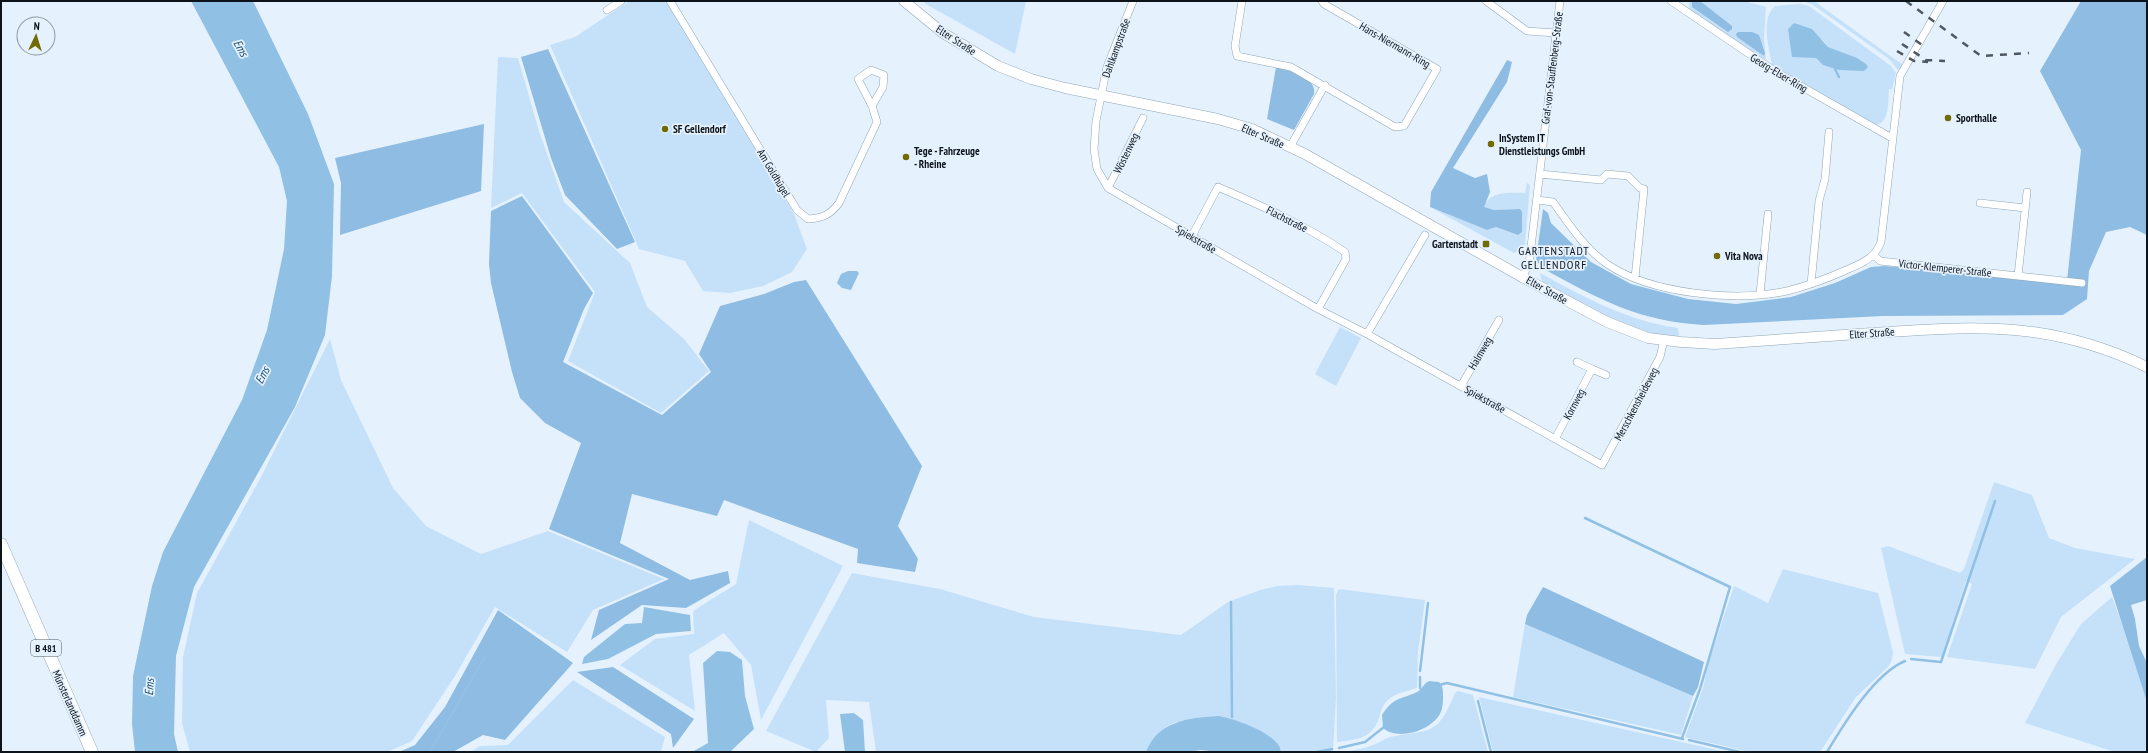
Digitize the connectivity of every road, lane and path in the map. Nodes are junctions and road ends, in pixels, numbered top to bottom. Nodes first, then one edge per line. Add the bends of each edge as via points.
1 (621, 1) edge
2 (670, 1) edge
3 (904, 1) edge
4 (1133, 1) edge
5 (1242, 1) edge
6 (1322, 1) edge
7 (1486, 1) edge
8 (1560, 1) edge
9 (1671, 1) edge
10 (1943, 1) edge
11 (607, 10) dead end
12 (1556, 33) junction
13 (1325, 85) junction
14 (1100, 96) junction
15 (872, 106) junction
16 (1143, 118) dead end
17 (1829, 132) dead end
18 (1892, 138) junction
19 (1290, 147) junction
20 (1540, 174) junction
21 (1108, 188) junction
22 (2027, 192) dead end
23 (1537, 200) junction
24 (1980, 203) dead end
25 (2025, 208) junction
26 (1768, 214) dead end
27 (1425, 235) dead end
28 (1192, 236) junction
29 (1874, 255) junction
30 (2018, 276) junction
31 (1522, 277) junction
32 (1635, 278) junction
33 (2082, 283) dead end
34 (1811, 284) junction
35 (1760, 294) junction
36 (1318, 309) junction
37 (1499, 320) dead end
38 (1367, 334) junction
39 (1664, 340) junction
40 (1577, 362) dead end
41 (2147, 366) edge
42 (1592, 370) junction
43 (1606, 375) dead end
44 (1461, 386) junction
45 (1556, 439) junction
46 (1602, 465) joint
47 (1, 544) edge
48 (92, 752) edge

1 - 11 street
2 - 15 street, Am Goldhügel via 797,210 808,219 830,214 839,203 877,122
3 - 14 main road, Elter Straße via 943,33 998,66 1031,79
4 - 14 street, Dahlkampstraße via 1107,67
5 - 13 street, Hans-Niermann-Ring via 1237,56 1291,67
6 - 13 street, Hans-Niermann-Ring via 1437,69 1404,126 1395,127
7 - 12 street via 1527,31
8 - 12 street, Graf-von-Stauffenberg-Straße
9 - 18 street, Georg-Elser-Ring via 1776,72
10 - 18 street via 1900,76
12 - 20 street, Graf-von-Stauffenberg-Straße
13 - 19 street
14 - 19 main road, Elter Straße via 1218,119 1252,129
14 - 21 street via 1094,149 1097,169
15 - 15 street, Am Goldhügel via 858,79 871,70 884,75 883,86
16 - 21 street, Wöstenweg
17 - 34 street
18 - 29 street via 1881,242
19 - 31 main road, Elter Straße
20 - 23 street, Graf-von-Stauffenberg-Straße
20 - 32 street via 1601,180 1607,174 1628,176 1644,189
21 - 28 street, Spiekstraße
22 - 25 street
23 - 31 street, Graf-von-Stauffenberg-Straße via 1529,264
23 - 32 street via 1553,202 1590,250 1607,264
24 - 25 street
25 - 30 street
26 - 35 street
27 - 38 street
28 - 36 street, Spiekstraße
28 - 36 street, Flachstraße via 1218,187 1324,238 1345,252 1346,259
29 - 30 street, Victor-Klemperer-Straße via 1880,261
29 - 34 street
30 - 33 street, Victor-Klemperer-Straße
31 - 39 main road, Elter Straße via 1621,328
32 - 35 street via 1662,286 1704,293
34 - 35 street via 1786,291
36 - 38 street, Spiekstraße
37 - 44 street, Halmweg
38 - 44 street, Spiekstraße
39 - 41 main road, Elter Straße via 1715,344 1929,329 2000,328 2070,338
39 - 46 street, Merschkensheideweg via 1660,357
40 - 42 street
42 - 43 street
42 - 45 street, Kornweg
44 - 45 street, Spiekstraße
45 - 46 street, Spiekstraße
47 - 48 main road, Münsterlanddamm / B 481

